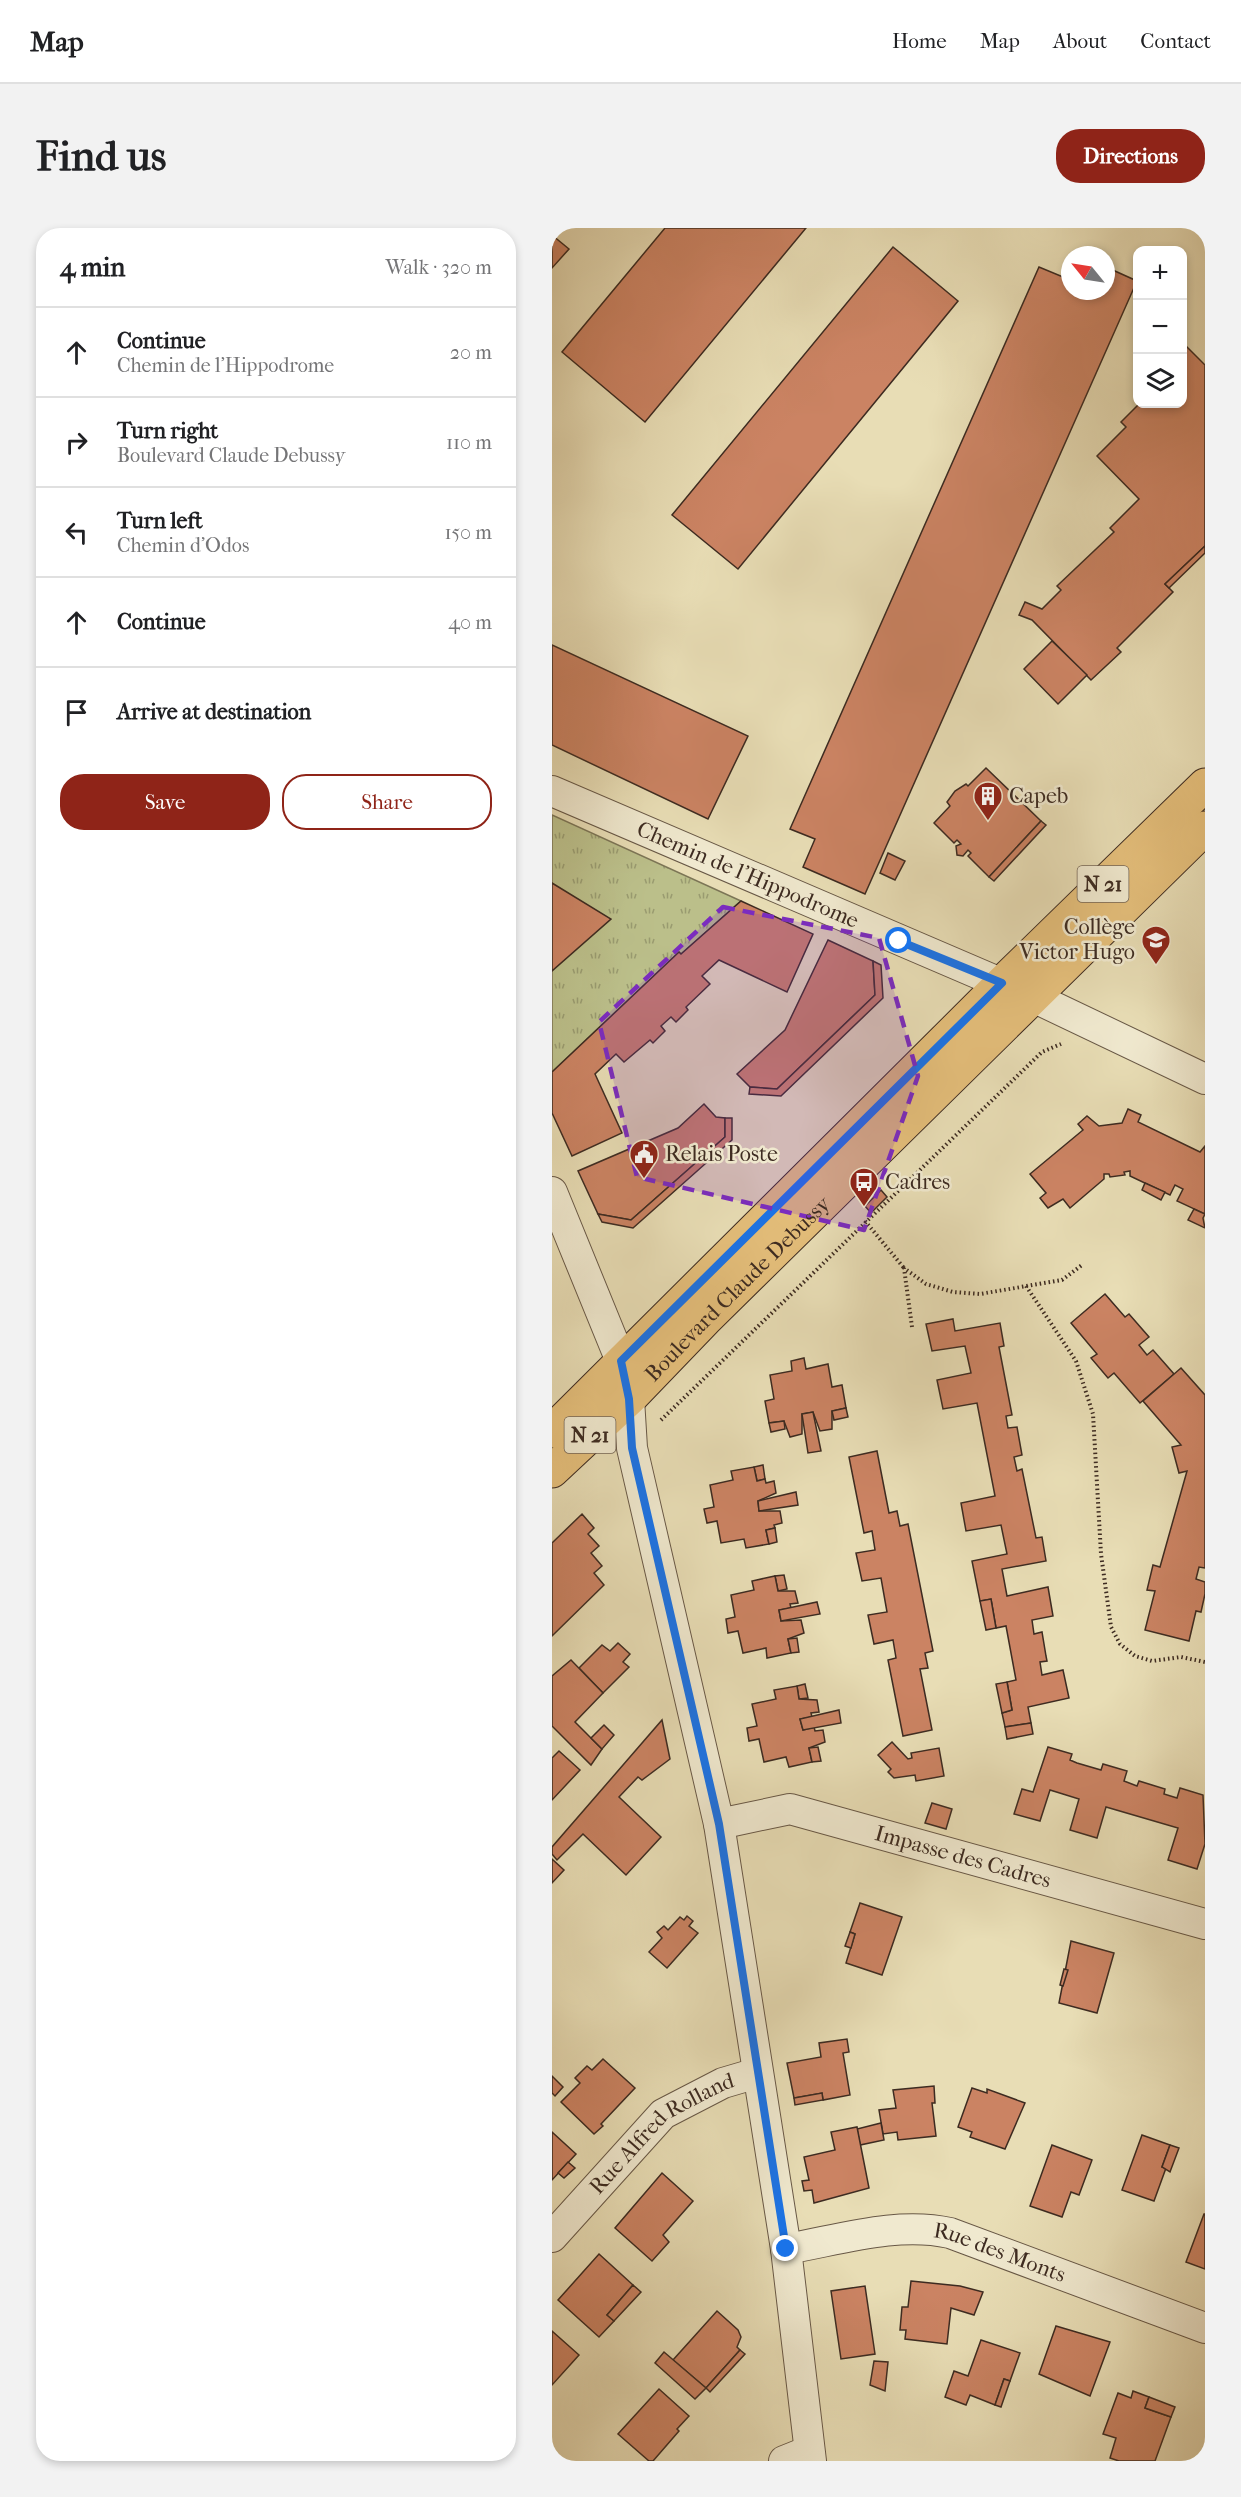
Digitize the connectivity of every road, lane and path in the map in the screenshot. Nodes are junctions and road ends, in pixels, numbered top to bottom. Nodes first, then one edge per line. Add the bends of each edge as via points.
1 (1205, 785) edge
2 (552, 791) edge
3 (1205, 828) edge
4 (1002, 983) junction
5 (1033, 997) junction
6 (1084, 1021) junction
7 (1205, 1079) edge
8 (552, 1192) edge
9 (866, 1221) junction
10 (1082, 1265) dead end
11 (904, 1268) junction
12 (1026, 1286) junction
13 (912, 1327) dead end
14 (621, 1361) junction
15 (629, 1399) junction
16 (552, 1431) edge
17 (632, 1448) junction
18 (552, 1471) edge
19 (1205, 1662) edge
20 (719, 1824) junction
21 (1205, 1924) edge
22 (758, 2073) junction
23 (552, 2237) edge
24 (786, 2249) junction
25 (1205, 2328) edge
26 (801, 2458) edge

1 - 4 main road, Boulevard Claude Debussy / N 21
2 - 4 street, Chemin de l'Hippodrome
3 - 5 main road, Boulevard Claude Debussy / N 21
4 - 5 street, Chemin de l'Hippodrome
4 - 14 main road, Boulevard Claude Debussy / N 21
5 - 6 street, Chemin de l'Hippodrome
5 - 15 main road, Boulevard Claude Debussy / N 21
6 - 7 street, Chemin de l'Hippodrome
6 - 9 path via 1074,1038 1042,1052
8 - 14 street
9 - 11 path
9 - 17 path
10 - 12 path via 1062,1280
11 - 12 path via 926,1284 953,1292 980,1294
11 - 13 path
12 - 19 path via 1076,1361 1094,1414 1101,1554 1111,1627 1120,1644 1135,1656
14 - 15 street
14 - 16 main road, Boulevard Claude Debussy / N 21
15 - 17 street
15 - 18 main road, Boulevard Claude Debussy / N 21
17 - 20 street
20 - 21 street, Impasse des Cadres via 790,1809
20 - 22 street
22 - 23 street, Rue Alfred Rolland via 723,2084 663,2114
22 - 24 street
24 - 25 street, Rue des Monts via 928,2228
24 - 26 street

